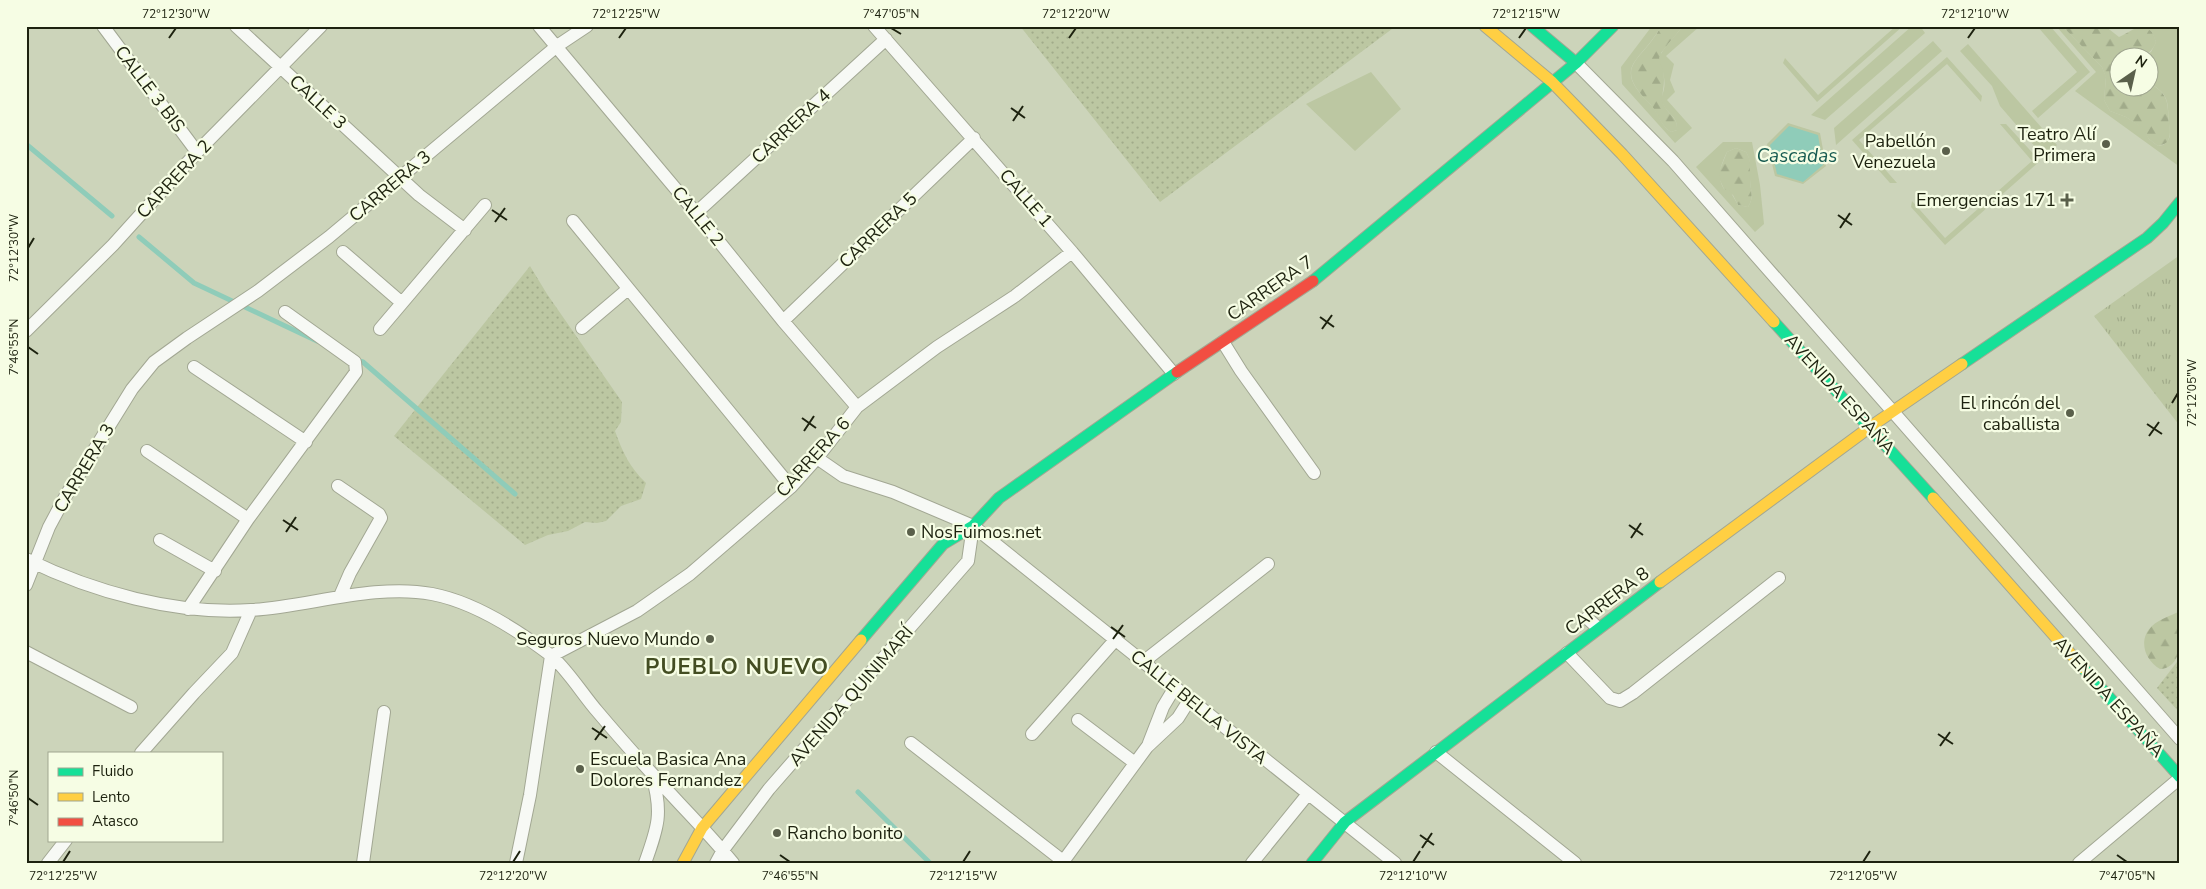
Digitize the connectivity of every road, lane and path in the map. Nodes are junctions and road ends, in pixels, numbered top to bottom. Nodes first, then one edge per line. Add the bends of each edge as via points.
1 (102, 26) edge
2 (236, 26) edge
3 (321, 26) edge
4 (539, 26) edge
5 (587, 26) edge
6 (874, 26) edge
7 (1485, 26) edge
8 (1532, 26) edge
9 (1613, 26) edge
10 (886, 39) junction
11 (557, 46) junction
12 (1576, 62) junction
13 (281, 68) junction
14 (1552, 82) junction
15 (974, 138) junction
16 (197, 152) junction
17 (400, 177) junction
18 (2180, 202) edge
19 (485, 205) dead end
20 (696, 213) junction
21 (573, 221) dead end
22 (465, 230) junction
23 (343, 252) dead end
24 (1072, 252) junction
25 (628, 289) junction
26 (402, 303) junction
27 (285, 312) dead end
28 (783, 321) junction
29 (582, 328) dead end
30 (380, 329) dead end
31 (26, 331) edge
32 (1222, 342) junction
33 (194, 367) dead end
34 (1174, 374) junction
35 (857, 407) junction
36 (1894, 412) junction
37 (1870, 427) junction
38 (306, 442) junction
39 (147, 451) dead end
40 (817, 458) junction
41 (1314, 473) dead end
42 (338, 486) dead end
43 (791, 487) junction
44 (248, 519) junction
45 (973, 526) junction
46 (160, 540) dead end
47 (31, 562) edge
48 (1268, 564) dead end
49 (215, 571) junction
50 (1779, 578) dead end
51 (26, 585) edge
52 (340, 596) junction
53 (188, 609) junction
54 (251, 610) junction
55 (1587, 618) dead end
56 (1598, 628) junction
57 (1116, 639) junction
58 (26, 652) edge
59 (1567, 653) junction
60 (551, 656) junction
61 (1143, 662) junction
62 (1175, 687) junction
63 (1190, 699) junction
64 (132, 707) dead end
65 (384, 712) dead end
66 (1078, 720) dead end
67 (1032, 734) dead end
68 (2180, 739) edge
69 (911, 743) dead end
70 (1147, 747) junction
71 (143, 752) edge
72 (1436, 752) junction
73 (1135, 763) junction
74 (650, 771) junction
75 (2180, 777) edge
76 (1308, 794) junction
77 (1345, 822) junction
78 (702, 828) junction
79 (64, 842) edge
80 (723, 850) junction
81 (1063, 862) edge
82 (48, 863) edge
83 (363, 863) edge
84 (516, 863) edge
85 (645, 863) edge
86 (684, 863) edge
87 (716, 863) edge
88 (733, 863) edge
89 (1252, 863) edge
90 (1312, 863) edge
91 (1395, 863) edge
92 (1575, 863) edge
93 (2080, 863) edge

1 - 16 street, CALLE 3 BIS
2 - 13 street, CALLE 3
3 - 13 street, CARRERA 2
4 - 11 street, CALLE 2
5 - 11 street, CARRERA 3
6 - 10 street, CALLE 1
7 - 14 street, AVENIDA ESPAÑA
8 - 12 street, AVENIDA ESPAÑA
9 - 12 street, CARRERA 7
10 - 15 street, CALLE 1
10 - 20 street, CARRERA 4
11 - 17 street, CARRERA 3
11 - 20 street, CALLE 2
12 - 14 street, CARRERA 7
12 - 36 street, AVENIDA ESPAÑA via 1673,161
13 - 16 street, CARRERA 2
13 - 17 street, CALLE 3
14 - 32 street, CARRERA 7 via 1307,286
14 - 37 street, AVENIDA ESPAÑA via 1622,154
15 - 24 street, CALLE 1
15 - 28 street, CARRERA 5
16 - 31 street, CARRERA 2 via 113,245
17 - 22 street, CALLE 3
17 - 47 street, CARRERA 3 via 258,291 154,362 141,376 65,497
18 - 36 street, CARRERA 8 via 2147,238
19 - 22 street
20 - 28 street, CALLE 2
21 - 25 street
22 - 26 street
23 - 26 street
24 - 34 street, CALLE 1
24 - 35 street, CARRERA 6
25 - 29 street
25 - 43 street
26 - 30 street
27 - 38 street via 355,362 357,367
28 - 35 street, CALLE 2
32 - 34 street, CARRERA 7
32 - 41 street
33 - 38 street
34 - 45 street, CARRERA 7 via 999,498
35 - 40 street, CARRERA 6
36 - 37 street, CARRERA 8
36 - 68 street, AVENIDA ESPAÑA
37 - 56 street, CARRERA 8
37 - 75 street, AVENIDA ESPAÑA
38 - 44 street
39 - 44 street
40 - 43 street, CARRERA 6
40 - 45 street, CALLE BELLA VISTA via 843,476 893,492
42 - 52 street via 381,518
43 - 60 street, CARRERA 6 via 682,579 637,611
44 - 49 street
45 - 57 street, CALLE BELLA VISTA
45 - 78 street, CARRERA 7 via 943,544
45 - 80 street, AVENIDA QUINIMARÍ via 968,561 769,789
46 - 49 street
47 - 51 street, CARRERA 3
47 - 53 street via 120,594
48 - 61 street
49 - 53 street
50 - 59 street via 1620,701 1610,698
52 - 54 street
52 - 60 street via 397,592 432,594 467,605 515,630
53 - 54 street
54 - 71 street via 232,653
55 - 56 street
56 - 59 street, CARRERA 8
57 - 61 street, CALLE BELLA VISTA
57 - 67 street
58 - 64 street
59 - 72 street, CARRERA 8
60 - 74 street
60 - 84 street
61 - 62 street, CALLE BELLA VISTA
62 - 63 street, CALLE BELLA VISTA
62 - 70 street via 1163,706
63 - 70 street via 1178,718
63 - 76 street, CALLE BELLA VISTA
65 - 83 street
66 - 73 street
69 - 81 street
70 - 73 street
72 - 77 street, CARRERA 8
72 - 92 street
73 - 81 street
74 - 78 street
74 - 85 street via 660,816
75 - 93 street
76 - 77 street, CALLE BELLA VISTA
76 - 89 street
77 - 90 street, CARRERA 8
77 - 91 street, CALLE BELLA VISTA
78 - 80 street
78 - 86 street, CARRERA 7
79 - 82 street
80 - 87 street, AVENIDA QUINIMARÍ
80 - 88 street

